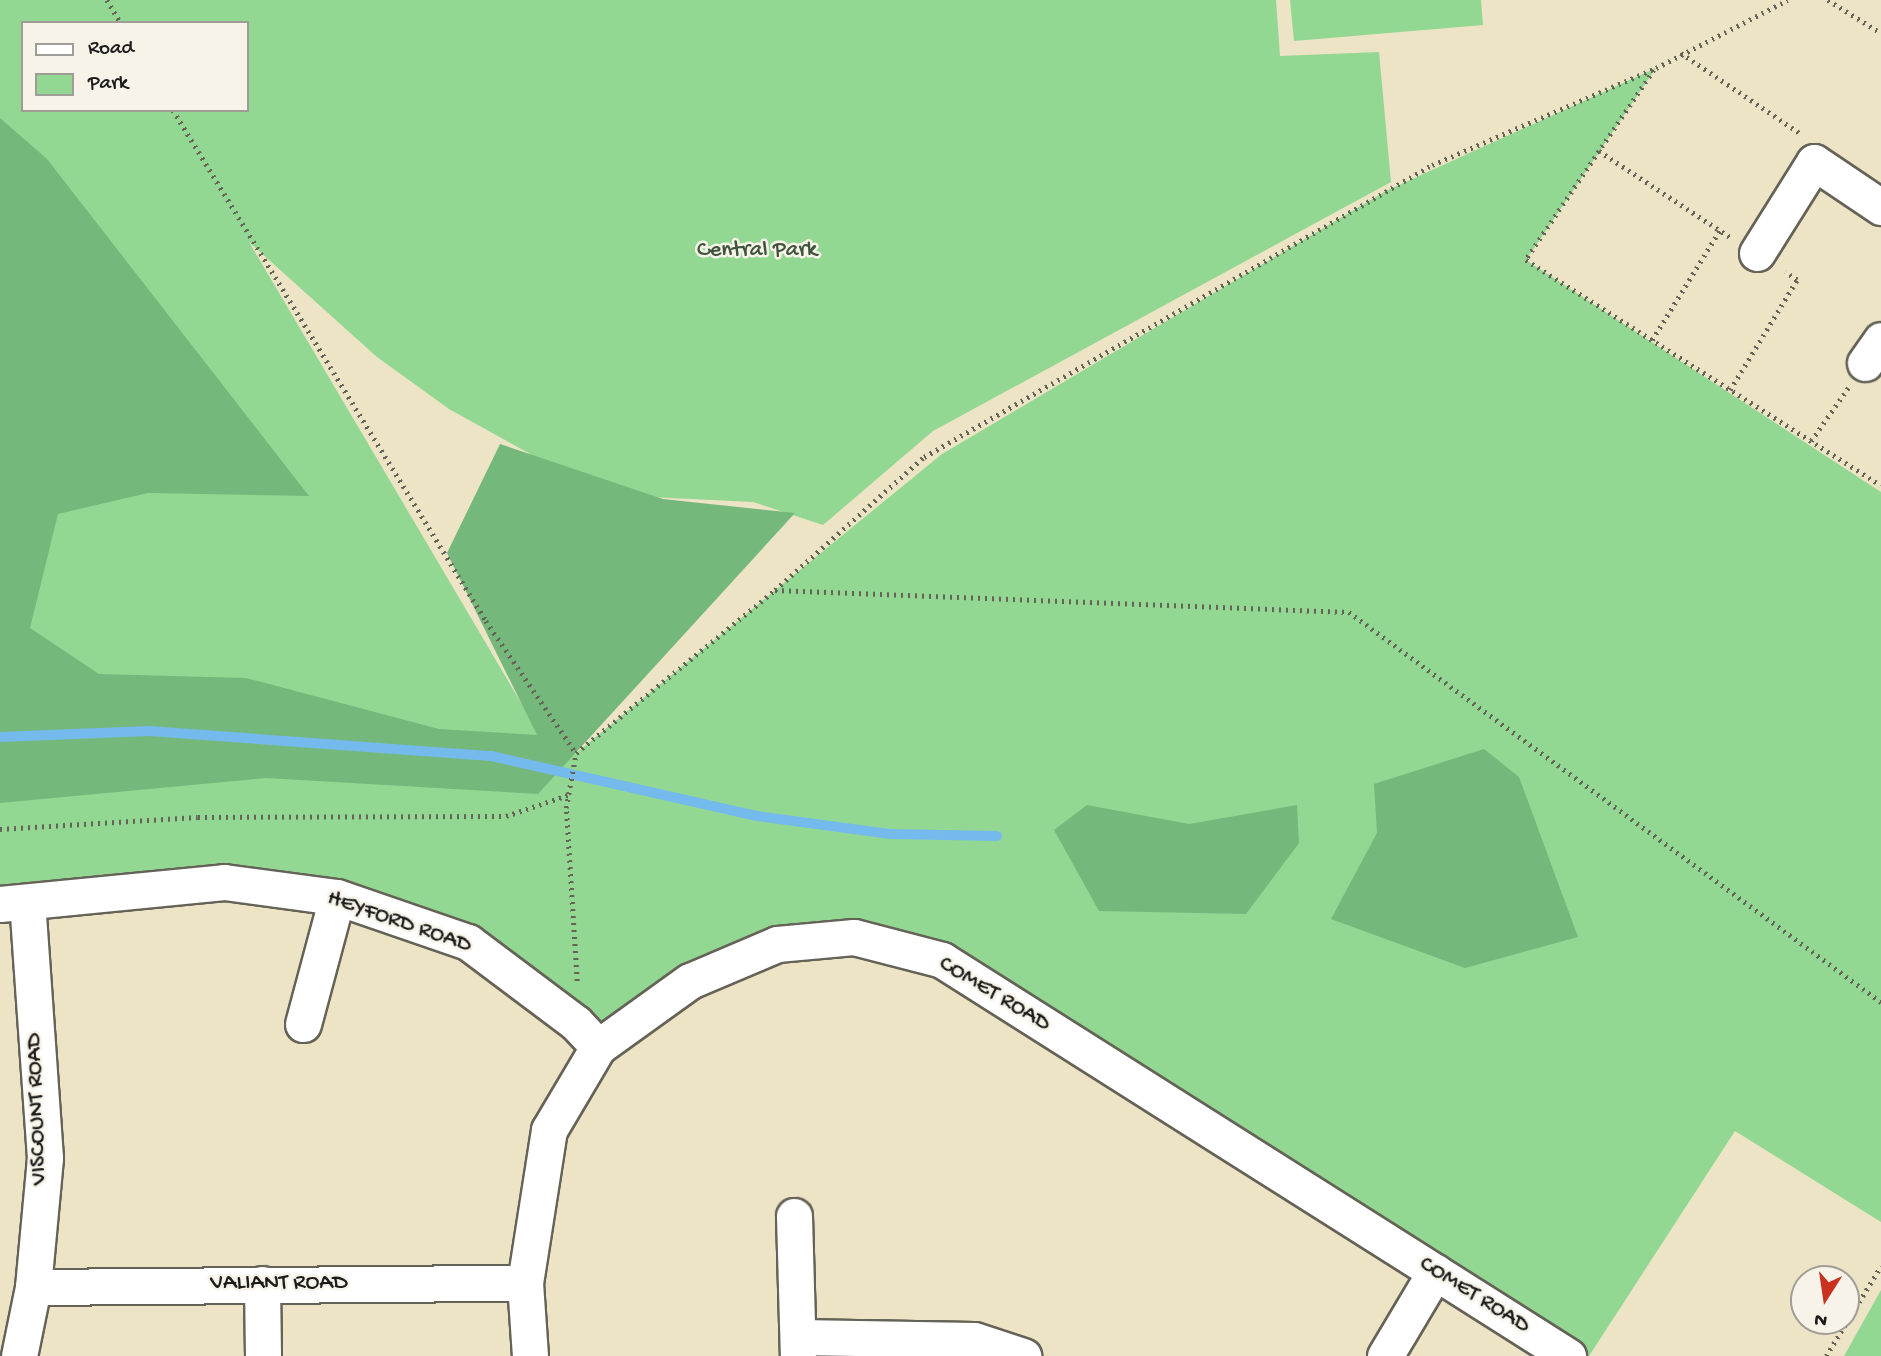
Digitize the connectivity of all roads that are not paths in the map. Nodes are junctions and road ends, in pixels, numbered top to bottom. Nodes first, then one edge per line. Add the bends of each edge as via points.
1 (1881, 206) edge
2 (1757, 253) road end
3 (337, 897) junction
4 (14, 904) edge
5 (303, 1024) dead end
6 (587, 1035) junction
7 (794, 1216) dead end
8 (1435, 1272) junction
9 (525, 1283) junction
10 (262, 1284) junction
11 (33, 1287) junction
12 (798, 1347) edge
13 (19, 1356) edge
14 (263, 1356) edge
15 (530, 1356) edge
16 (1023, 1356) edge
17 (1385, 1356) edge
18 (1568, 1356) edge

1 - 2 street via 1814,162
3 - 4 street, HEYFORD ROAD via 225,881
3 - 5 street
3 - 6 street, HEYFORD ROAD via 468,942
4 - 11 street, VISCOUNT ROAD via 45,1158
6 - 8 street, COMET ROAD via 690,981 777,944 854,937 942,960
6 - 9 street, COMET ROAD via 549,1130
7 - 12 street
8 - 17 street
8 - 18 street, COMET ROAD
9 - 10 street, VALIANT ROAD
9 - 15 street, COMET ROAD
10 - 11 street, VALIANT ROAD
10 - 14 street
11 - 13 street, VISCOUNT ROAD
12 - 16 street via 974,1340

